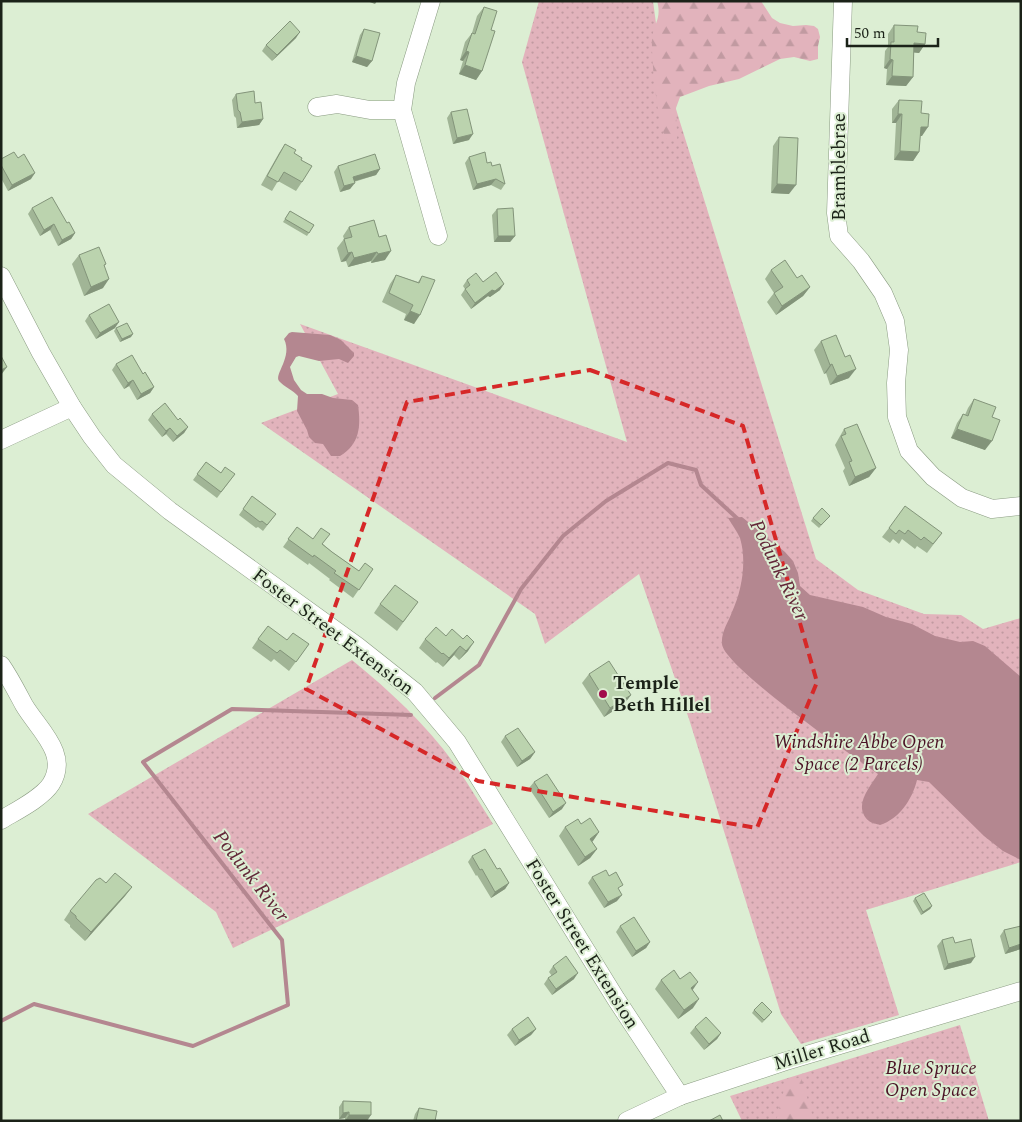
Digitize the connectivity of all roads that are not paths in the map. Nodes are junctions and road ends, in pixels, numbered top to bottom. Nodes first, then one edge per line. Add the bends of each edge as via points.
1 (431, 1) edge
2 (843, 1) edge
3 (318, 107) dead end
4 (402, 110) junction
5 (438, 236) dead end
6 (1, 276) edge
7 (72, 407) junction
8 (1, 440) edge
9 (1021, 506) edge
10 (1, 665) edge
11 (1, 820) edge
12 (1021, 991) edge
13 (680, 1096) junction
14 (627, 1121) edge

1 - 4 street via 406,83
2 - 9 street, Bramblebrae via 836,213 839,236 883,293 895,321 900,350 896,383 900,426 909,451 934,477 962,498 992,509
3 - 4 street via 337,104 370,110
4 - 5 street
6 - 7 street, Foster Street Extension via 40,354
7 - 8 street
7 - 13 street, Foster Street Extension via 114,465 170,512 357,646 415,692 457,742
10 - 11 street via 56,754 54,776 48,788
12 - 13 street, Miller Road
13 - 14 street, Miller Road

